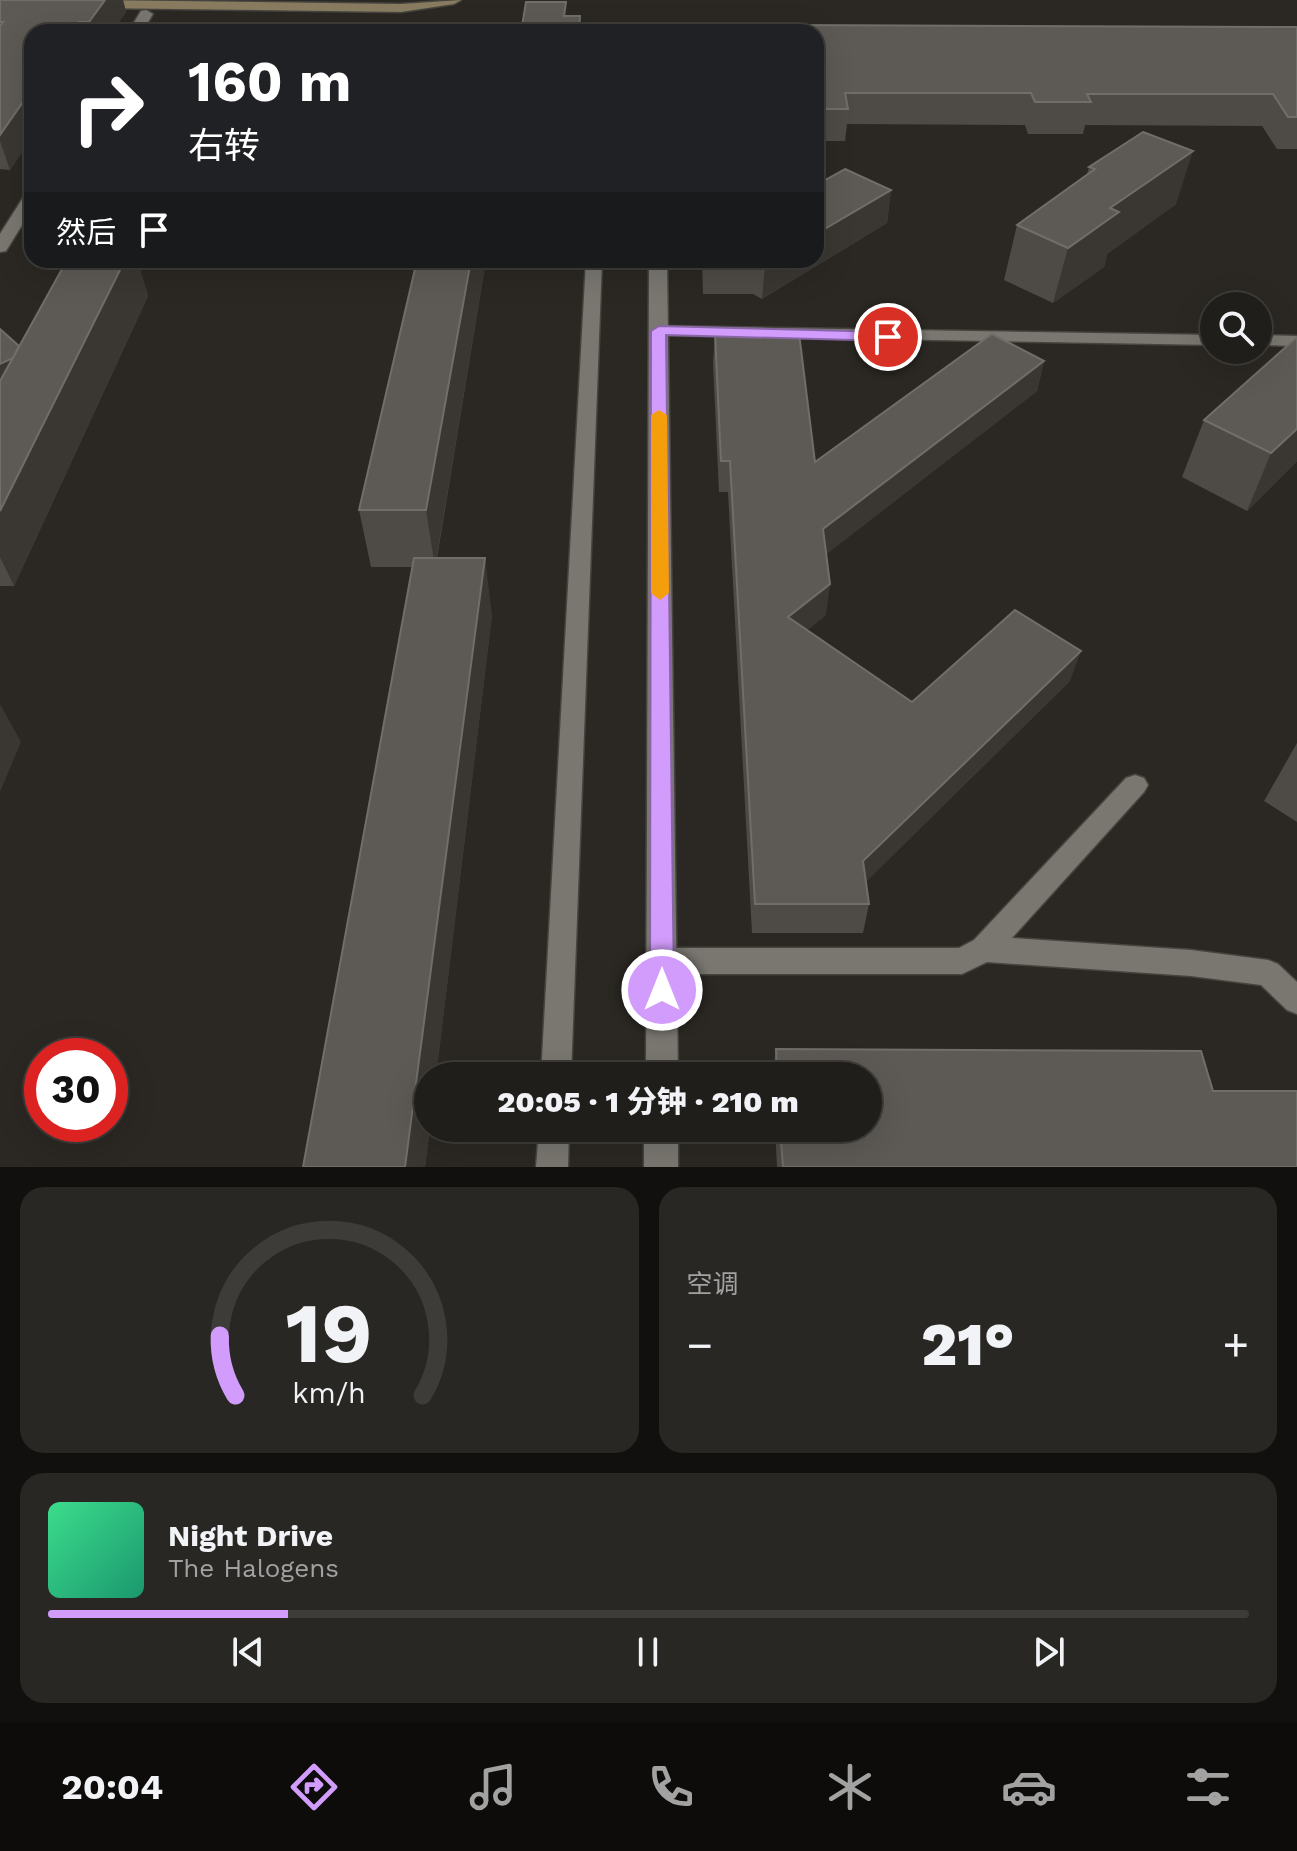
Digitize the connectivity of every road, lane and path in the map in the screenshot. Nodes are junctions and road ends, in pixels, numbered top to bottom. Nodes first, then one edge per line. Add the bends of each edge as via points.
1 (454, 0) edge
2 (294, 3) edge
3 (146, 14) junction
4 (373, 23) edge
5 (140, 24) edge
6 (24, 209) edge
7 (0, 247) edge
8 (594, 268) edge
9 (658, 268) edge
10 (659, 331) junction
11 (1200, 340) edge
12 (1272, 340) edge
13 (1297, 341) edge
14 (1135, 785) dead end
15 (984, 949) junction
16 (662, 961) junction
17 (1297, 1001) edge
18 (557, 1062) edge
19 (662, 1062) edge
20 (553, 1142) edge
21 (661, 1142) edge
22 (552, 1167) edge
23 (661, 1167) edge

1 - 2 main road via 401,8
2 - 3 main road via 80,9
3 - 4 main road via 331,14
3 - 5 lane
6 - 7 lane
8 - 18 lane
9 - 10 street
10 - 11 lane
10 - 16 street
12 - 13 lane
14 - 15 lane
15 - 16 lane via 962,961
15 - 17 lane via 1268,973
16 - 19 street
20 - 22 lane
21 - 23 street

